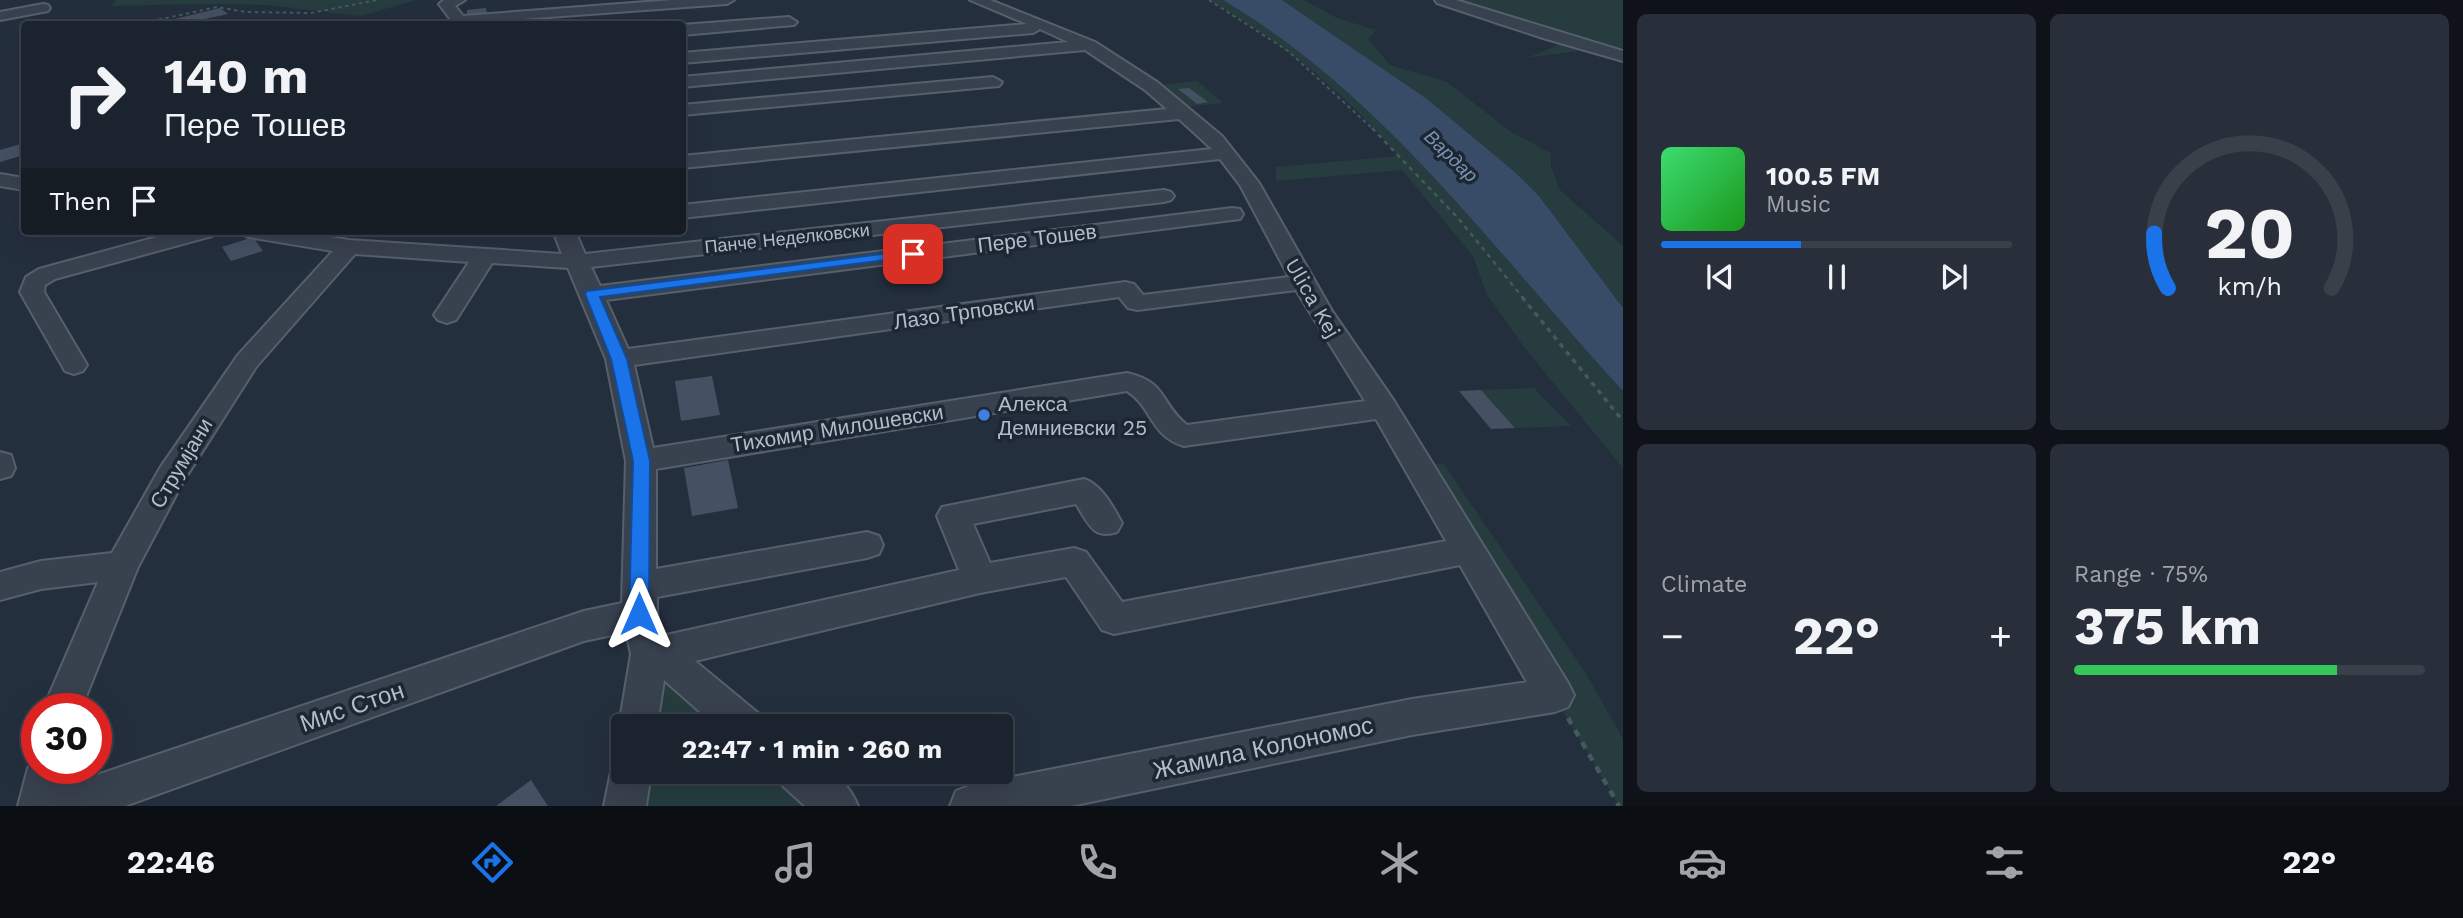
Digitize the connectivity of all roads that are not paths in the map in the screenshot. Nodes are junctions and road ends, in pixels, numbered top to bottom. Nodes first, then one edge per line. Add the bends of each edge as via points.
1 (551, 0) edge
2 (727, 0) edge
3 (977, 0) edge
4 (1442, 0) edge
5 (44, 4) edge
6 (451, 4) edge
7 (0, 16) edge
8 (36, 21) edge
9 (459, 21) edge
10 (483, 21) edge
11 (789, 22) dead end
12 (1033, 28) dead end
13 (686, 30) edge
14 (1089, 45) junction
15 (1623, 56) edge
16 (686, 58) edge
17 (686, 82) edge
18 (993, 82) dead end
19 (686, 110) edge
20 (1182, 113) junction
21 (1225, 153) junction
22 (686, 162) edge
23 (0, 180) edge
24 (21, 184) edge
25 (1164, 196) dead end
26 (686, 212) edge
27 (1232, 214) dead end
28 (189, 235) edge
29 (278, 235) edge
30 (566, 235) edge
31 (349, 247) junction
32 (484, 257) junction
33 (576, 262) junction
34 (1303, 282) junction
35 (592, 294) junction
36 (447, 314) dead end
37 (619, 359) junction
38 (74, 365) dead end
39 (1384, 408) junction
40 (641, 461) junction
41 (0, 463) edge
42 (0, 468) edge
43 (1106, 523) dead end
44 (867, 545) dead end
45 (1467, 550) junction
46 (122, 565) junction
47 (980, 579) junction
48 (0, 586) edge
49 (639, 600) junction
50 (654, 653) junction
51 (66, 693) edge
52 (1555, 695) joint
53 (641, 714) edge
54 (729, 714) edge
55 (44, 784) edge
56 (629, 784) edge
57 (811, 784) edge
58 (39, 806) edge
59 (67, 806) edge
60 (625, 806) edge
61 (837, 806) edge
62 (971, 806) edge

1 - 6 street
2 - 10 street
3 - 14 street, Ulica Kej
4 - 15 street
5 - 7 street
5 - 8 street
6 - 9 street
11 - 13 street
12 - 16 street
14 - 17 street
14 - 20 street, Ulica Kej
18 - 19 street
20 - 21 street, Ulica Kej
20 - 22 street
21 - 26 street
21 - 34 street, Ulica Kej via 1249,183
23 - 24 street
25 - 33 street, Панче Неделковски
27 - 35 street, Пере Тошев
28 - 38 street via 47,274 34,282 32,292
29 - 31 street, Панче Неделковски
30 - 33 street
31 - 32 street, Панче Неделковски
31 - 46 street, Струмјани via 247,361 171,476
32 - 33 street, Панче Неделковски
32 - 36 street
33 - 35 street
34 - 37 street, Лазо Трповски via 1137,303 1125,289
34 - 39 street, Ulica Kej
35 - 37 street
37 - 40 street
39 - 40 street, Тихомир Милошевски via 1188,436 1171,428 1139,385 1122,382
39 - 45 street, Ulica Kej
40 - 49 street
41 - 42 street
43 - 47 street via 1084,491 953,516
44 - 49 street, Мис Стон
45 - 47 street via 1114,618 1074,562
45 - 52 street, Ulica Kej
46 - 48 street via 41,575
46 - 51 street, Струмјани
47 - 50 street
49 - 50 street
49 - 59 street, Мис Стон via 584,626
50 - 53 street
50 - 54 street
52 - 62 street, Жамила Колономос via 1412,717
55 - 58 street
56 - 60 street
57 - 61 street

